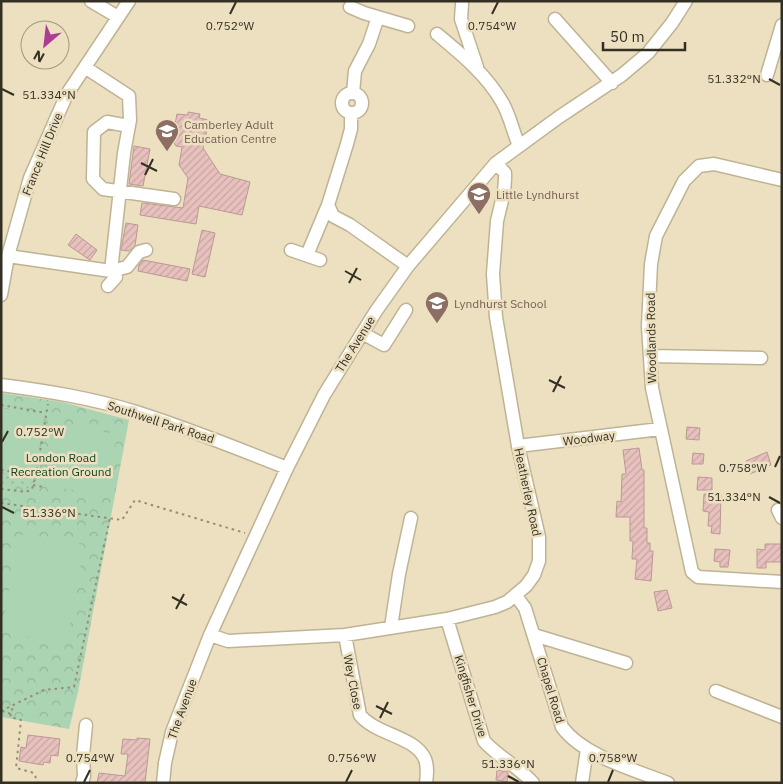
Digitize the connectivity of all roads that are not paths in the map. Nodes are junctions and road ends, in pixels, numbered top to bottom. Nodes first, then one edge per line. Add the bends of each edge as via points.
1 (91, 1) edge
2 (129, 1) edge
3 (686, 1) edge
4 (462, 4) dead end
5 (350, 7) dead end
6 (118, 17) junction
7 (378, 17) junction
8 (555, 19) dead end
9 (782, 25) edge
10 (408, 26) dead end
11 (436, 34) dead end
12 (86, 68) junction
13 (478, 70) junction
14 (767, 75) dead end
15 (612, 83) junction
16 (129, 126) junction
17 (519, 146) junction
18 (496, 163) junction
19 (782, 180) edge
20 (120, 192) junction
21 (174, 199) dead end
22 (328, 205) junction
23 (146, 250) dead end
24 (291, 250) dead end
25 (307, 255) junction
26 (8, 256) junction
27 (320, 260) dead end
28 (408, 266) junction
29 (111, 271) junction
30 (108, 286) dead end
31 (2, 289) edge
32 (406, 310) dead end
33 (362, 333) junction
34 (650, 356) junction
35 (761, 358) dead end
36 (1, 385) edge
37 (660, 429) junction
38 (518, 446) junction
39 (287, 468) junction
40 (412, 518) dead end
41 (782, 582) edge
42 (516, 596) junction
43 (447, 619) junction
44 (391, 628) junction
45 (210, 635) junction
46 (345, 635) junction
47 (534, 635) junction
48 (626, 663) dead end
49 (716, 692) dead end
50 (782, 717) edge
51 (86, 725) dead end
52 (587, 749) junction
53 (82, 783) edge
54 (163, 783) edge
55 (426, 783) edge
56 (533, 783) edge
57 (582, 783) edge
58 (668, 783) edge

1 - 6 street
2 - 6 street, France Hill Drive
3 - 15 street, The Avenue via 648,52
4 - 13 street via 461,19
5 - 7 street
6 - 12 street, France Hill Drive
7 - 10 street
7 - 22 street via 355,71 353,93 361,98 361,106 351,113 351,129
8 - 15 street
9 - 14 street
11 - 13 street
12 - 16 street via 129,96
12 - 26 street, France Hill Drive via 67,94 30,178
13 - 17 street via 503,103
15 - 17 street, The Avenue
16 - 20 street
16 - 20 street via 107,122 94,132 93,179 104,189
17 - 18 street, The Avenue
18 - 28 street, The Avenue
18 - 38 street, Heatherley Road via 505,179 497,221 494,291
19 - 34 street, Woodlands Road via 714,164 699,166 684,180 656,236 651,264
20 - 21 street
20 - 29 street
22 - 25 street
22 - 28 street via 332,216
23 - 29 street via 139,252 127,267
24 - 25 street
25 - 27 street
26 - 29 street
26 - 31 street, France Hill Drive
28 - 33 street, The Avenue
29 - 30 street via 116,277
32 - 33 street via 384,345
33 - 39 street, The Avenue via 324,395
34 - 35 street
34 - 37 street, Woodlands Road
36 - 39 street, Southwell Park Road via 49,392 136,412
37 - 38 street, Woodway
37 - 41 street, Woodlands Road via 694,575
38 - 42 street, Heatherley Road via 540,552 534,575
39 - 45 street, The Avenue
40 - 44 street
42 - 43 street, Heatherley Road via 495,607
42 - 47 street, Chapel Road via 525,608
43 - 44 street, Heatherley Road
43 - 56 street, Kingfisher Drive via 484,741
44 - 46 street, Heatherley Road
45 - 46 street, Heatherley Road via 228,641
45 - 54 street, The Avenue via 172,732
46 - 55 street, Wey Close via 360,715 374,727 409,743 424,757
47 - 48 street
47 - 52 street, Chapel Road via 562,727 569,737
49 - 50 street
51 - 53 street
52 - 57 street
52 - 58 street, Chapel Road

